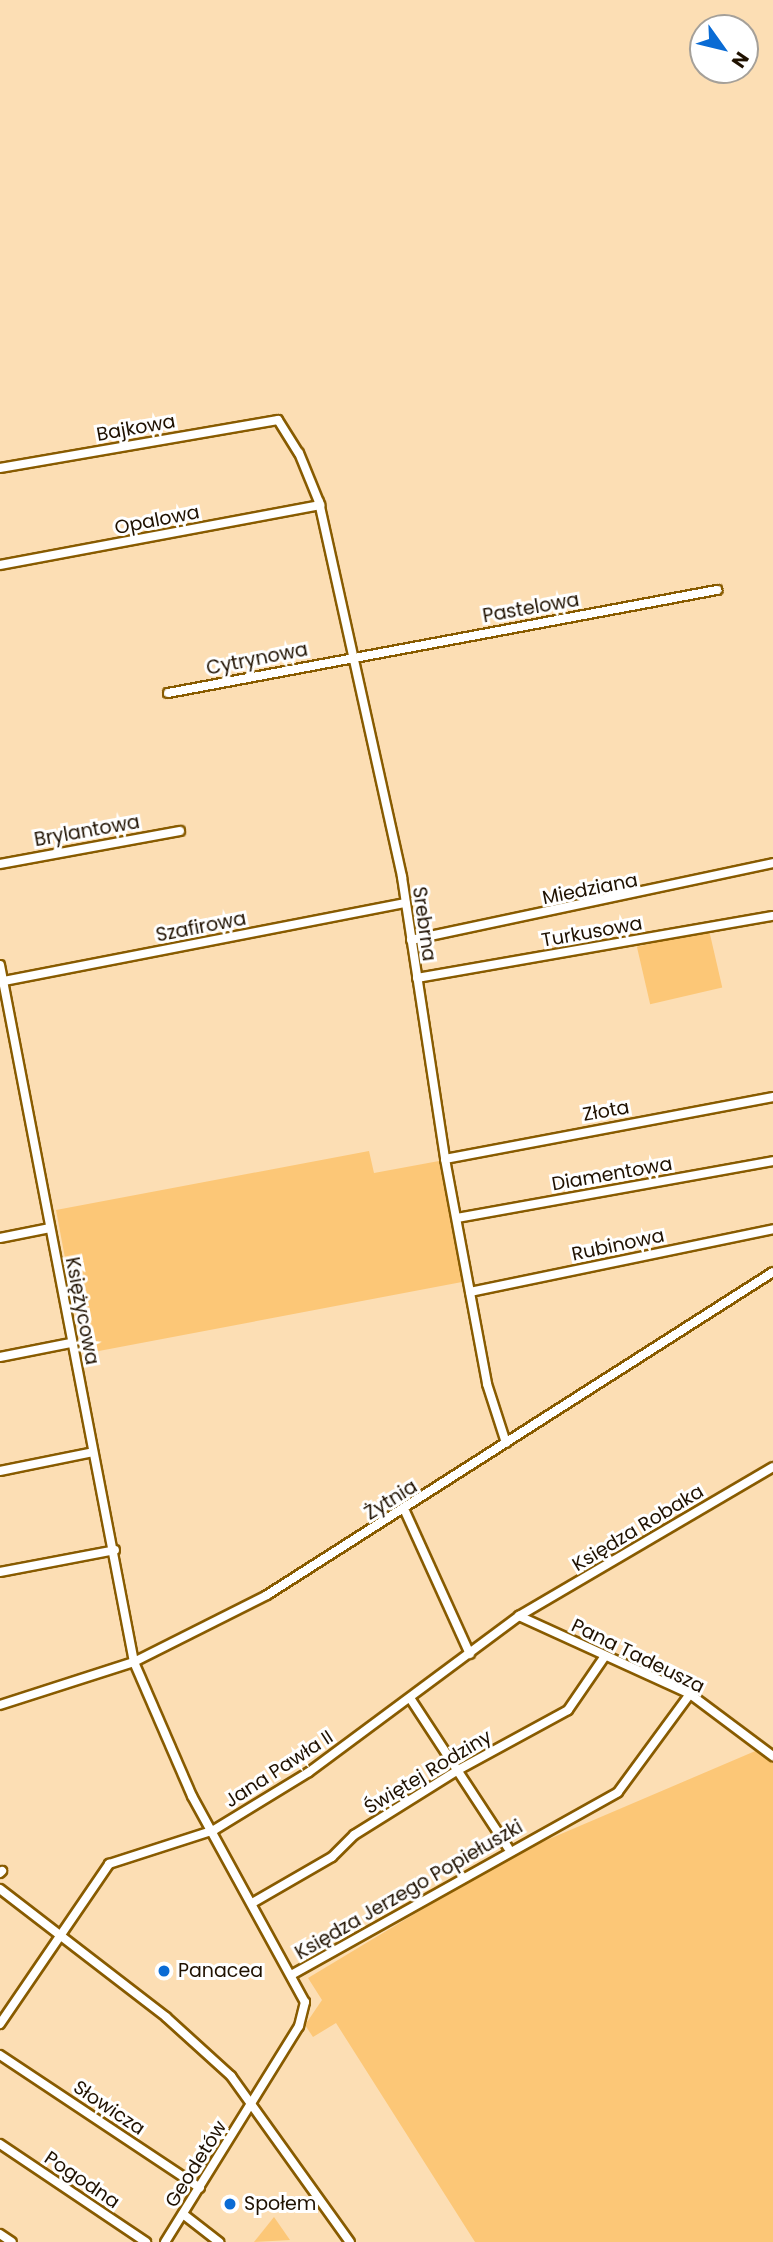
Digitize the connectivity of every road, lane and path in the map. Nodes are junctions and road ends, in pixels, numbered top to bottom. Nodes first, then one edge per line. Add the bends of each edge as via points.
1 (278, 420) joint
2 (0, 468) edge
3 (320, 505) junction
4 (0, 565) edge
5 (717, 590) dead end
6 (352, 657) junction
7 (168, 692) dead end
8 (180, 831) dead end
9 (773, 863) edge
10 (0, 864) edge
11 (405, 903) junction
12 (773, 916) edge
13 (411, 940) junction
14 (0, 965) edge
15 (416, 978) junction
16 (4, 981) junction
17 (773, 1097) edge
18 (445, 1159) junction
19 (773, 1161) edge
20 (457, 1218) junction
21 (50, 1228) junction
22 (773, 1229) edge
23 (0, 1238) edge
24 (773, 1272) edge
25 (470, 1292) junction
26 (71, 1343) junction
27 (0, 1357) edge
28 (506, 1443) junction
29 (93, 1452) junction
30 (773, 1467) edge
31 (0, 1471) edge
32 (405, 1511) junction
33 (115, 1550) junction
34 (0, 1572) edge
35 (519, 1616) junction
36 (470, 1654) junction
37 (605, 1656) junction
38 (134, 1662) junction
39 (690, 1694) junction
40 (410, 1698) junction
41 (0, 1705) edge
42 (773, 1756) edge
43 (458, 1770) junction
44 (214, 1830) junction
45 (508, 1848) junction
46 (0, 1889) edge
47 (254, 1902) junction
48 (60, 1935) junction
49 (293, 1974) junction
50 (0, 2024) edge
51 (0, 2055) edge
52 (254, 2102) junction
53 (0, 2144) edge
54 (200, 2188) junction
55 (183, 2214) junction
56 (0, 2234) edge
57 (12, 2242) edge
58 (146, 2242) edge
59 (165, 2242) edge
60 (219, 2242) edge
61 (350, 2242) edge

1 - 2 street, Bajkowa
1 - 3 street, Srebrna
3 - 4 street, Opalowa
3 - 6 street, Srebrna
5 - 6 street, Pastelowa
6 - 7 street, Cytrynowa
6 - 11 street, Srebrna
8 - 10 street, Brylantowa
9 - 13 street, Miedziana
11 - 13 street, Srebrna
11 - 16 street, Szafirowa
12 - 15 street, Turkusowa
13 - 15 street, Srebrna
14 - 16 street, Księżycowa
15 - 18 street, Srebrna
16 - 21 street, Księżycowa
17 - 18 street, Złota
18 - 20 street, Srebrna
19 - 20 street, Diamentowa
20 - 25 street, Srebrna
21 - 23 street
21 - 26 street, Księżycowa
22 - 25 street, Rubinowa
24 - 28 street, Żytnia
25 - 28 street, Srebrna via 496,1427
26 - 27 street
26 - 29 street, Księżycowa
28 - 32 street, Żytnia
29 - 31 street
29 - 33 street, Księżycowa
30 - 35 street, Księdza Robaka
32 - 36 street
32 - 38 street, Żytnia via 267,1595
33 - 34 street
33 - 38 street, Księżycowa
35 - 36 street, Jana Pawła II
35 - 37 street, Pana Tadeusza
36 - 40 street, Jana Pawła II
37 - 39 street, Pana Tadeusza
37 - 43 street, Świętej Rodziny via 568,1710
38 - 41 street, Żytnia
38 - 44 street, Księżycowa via 192,1796
39 - 42 street, Pana Tadeusza
39 - 45 street, Księdza Jerzego Popiełuszki via 618,1792
40 - 43 street
40 - 44 street, Jana Pawła II via 309,1772
43 - 45 street
43 - 47 street, Świętej Rodziny via 354,1835 332,1857
44 - 47 street, Księżycowa
44 - 48 street, Jana Pawła II via 109,1864
45 - 49 street, Księdza Jerzego Popiełuszki
46 - 48 street
47 - 49 street, Geodetów
48 - 50 street, Jana Pawła II
48 - 52 street via 166,2017
49 - 52 street, Geodetów via 305,2002 303,2018
51 - 54 street, Słowicza
52 - 54 street, Geodetów
52 - 61 street
53 - 58 street, Pogodna
54 - 55 street, Geodetów
55 - 59 street, Geodetów
55 - 60 street
56 - 57 street

